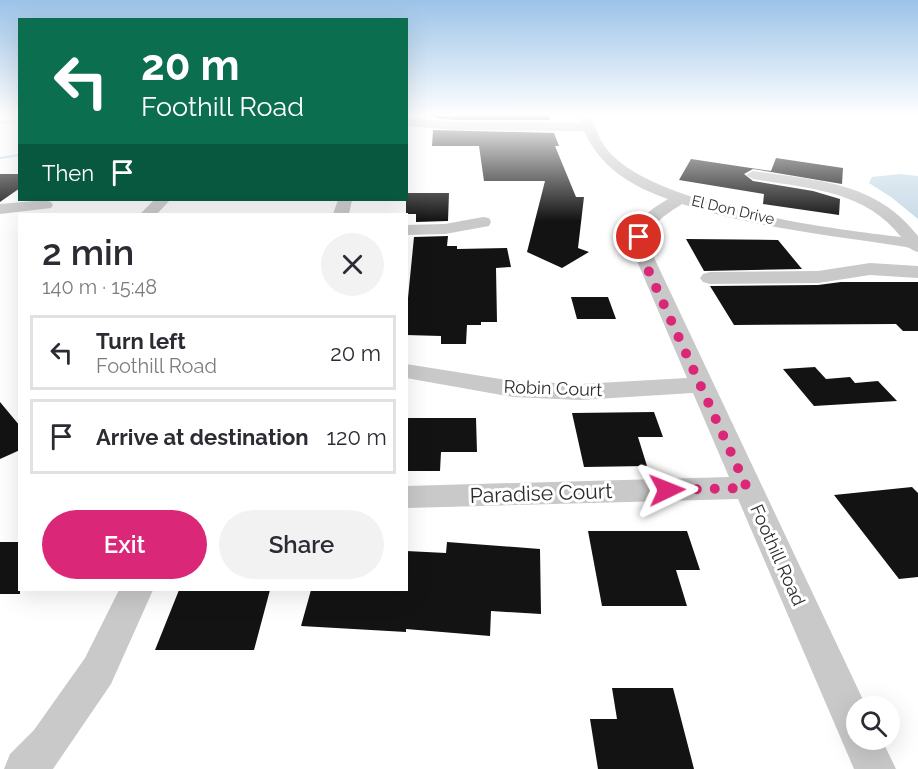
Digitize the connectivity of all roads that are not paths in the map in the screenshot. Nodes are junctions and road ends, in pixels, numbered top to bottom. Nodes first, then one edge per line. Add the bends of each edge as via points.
1 (601, 150) edge
2 (753, 176) dead end
3 (680, 198) junction
4 (161, 201) edge
5 (45, 205) dead end
6 (0, 209) edge
7 (149, 213) edge
8 (483, 222) dead end
9 (408, 230) edge
10 (917, 244) edge
11 (918, 272) edge
12 (710, 278) dead end
13 (408, 371) edge
14 (700, 385) junction
15 (747, 488) junction
16 (408, 497) edge
17 (136, 591) edge
18 (846, 707) edge
19 (866, 750) edge
20 (25, 769) edge
21 (875, 769) edge

1 - 3 street, El Don Drive via 613,164
2 - 10 street via 857,197 890,214
3 - 10 street, El Don Drive via 782,222
3 - 14 street, Foothill Road via 646,222 639,237 645,263
4 - 7 street
5 - 6 street
8 - 9 street
11 - 12 street via 870,269 818,277
13 - 14 street, Robin Court via 513,389 580,392
14 - 15 street, Foothill Road
15 - 16 street, Paradise Court
15 - 18 street, Foothill Road
17 - 20 street via 98,671 48,744
19 - 21 street

